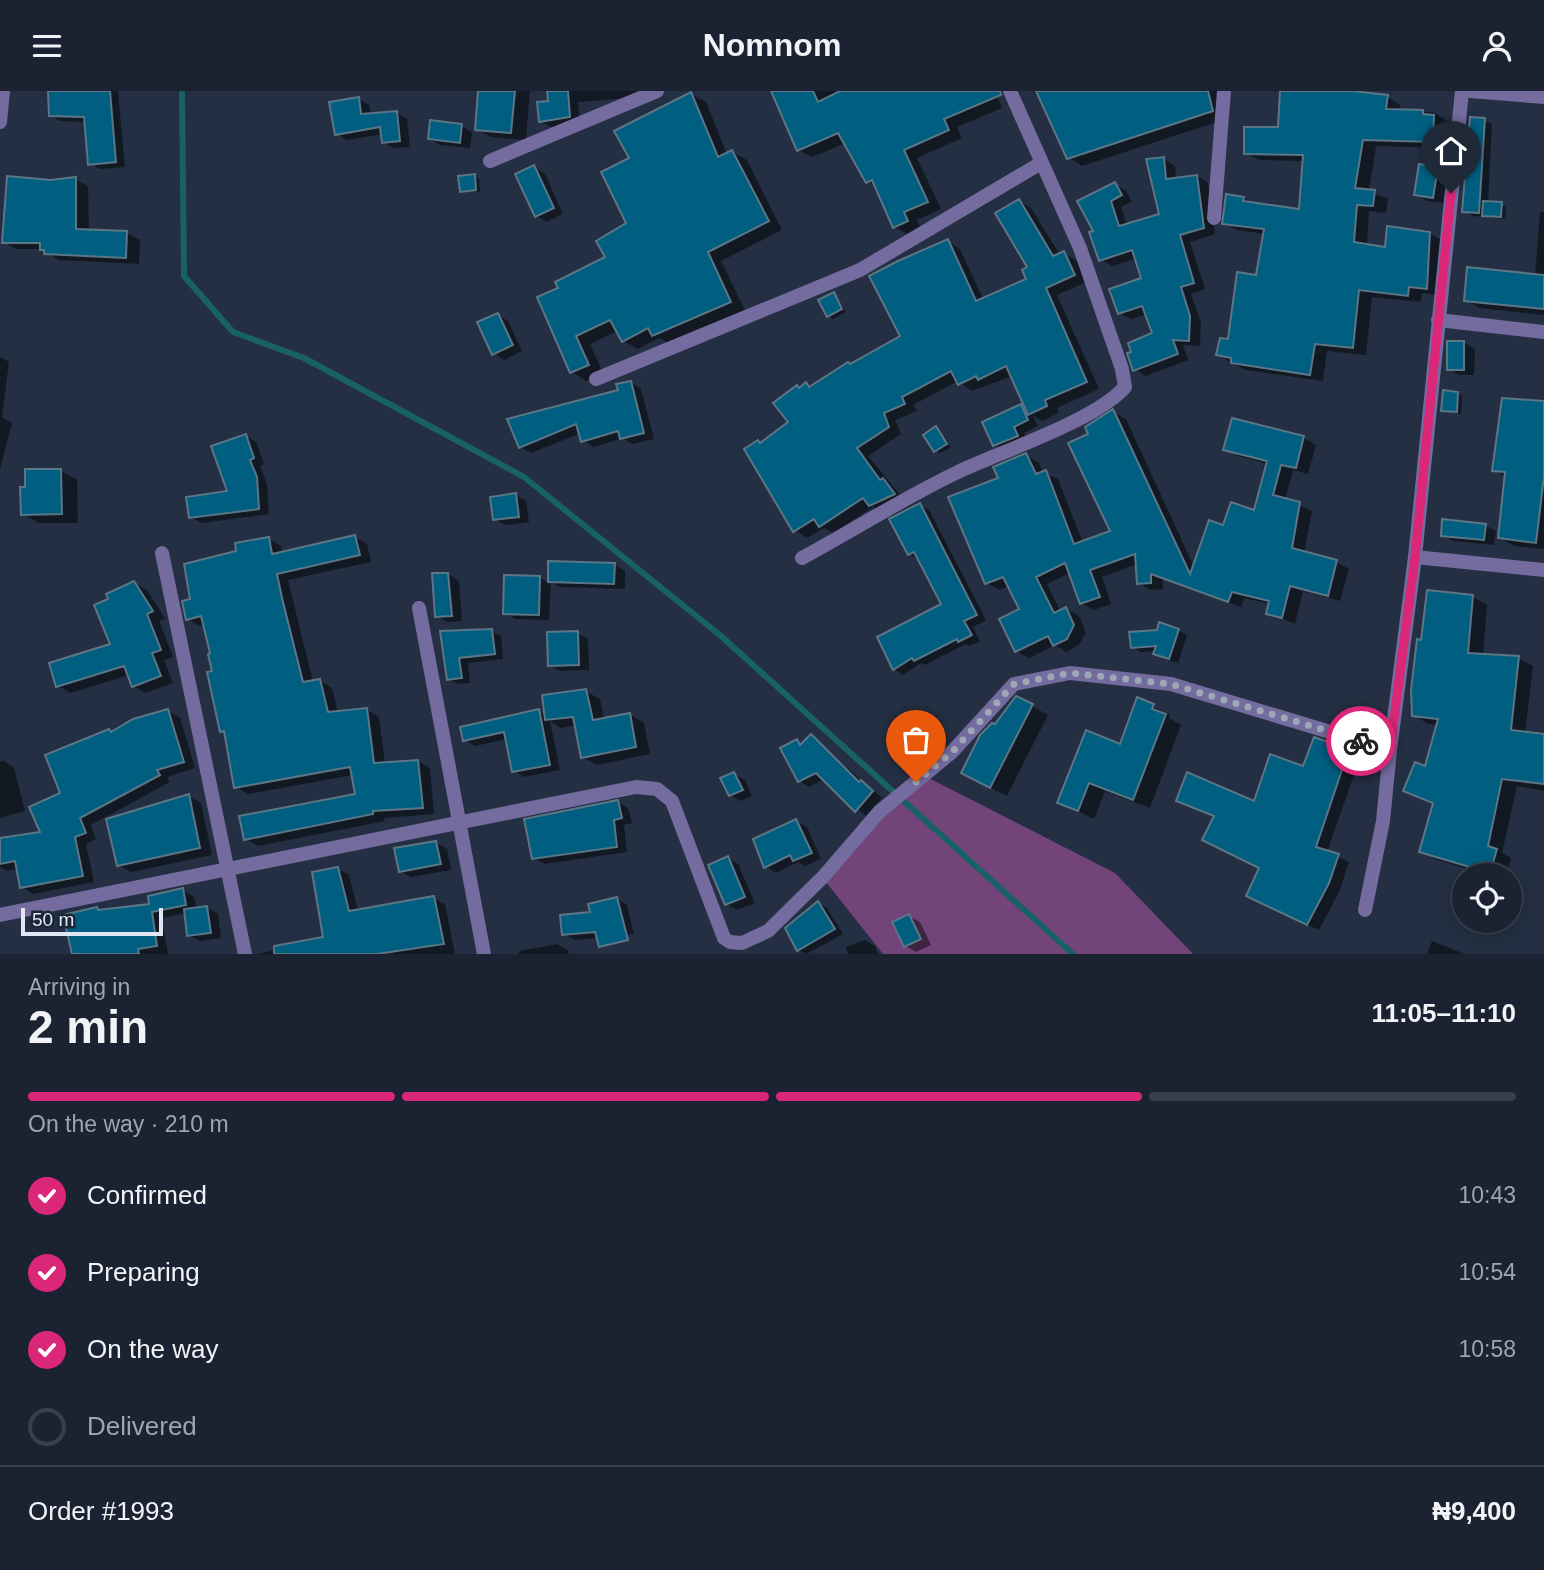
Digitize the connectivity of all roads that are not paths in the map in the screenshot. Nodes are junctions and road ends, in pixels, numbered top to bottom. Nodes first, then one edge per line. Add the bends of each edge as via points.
1 (3, 91) edge
2 (657, 91) edge
3 (1010, 91) edge
4 (1224, 91) edge
5 (1462, 91) edge
6 (1470, 91) edge
7 (1544, 97) edge
8 (0, 122) edge
9 (490, 161) dead end
10 (1041, 163) junction
11 (1214, 218) dead end
12 (1438, 320) junction
13 (1544, 332) edge
14 (596, 379) dead end
15 (162, 553) dead end
16 (1415, 557) junction
17 (802, 558) dead end
18 (1544, 570) edge
19 (419, 608) dead end
20 (1390, 750) junction
21 (459, 823) junction
22 (228, 871) junction
23 (1365, 910) dead end
24 (0, 915) edge
25 (244, 954) edge
26 (484, 954) edge

1 - 8 street
2 - 9 street
3 - 10 street
4 - 11 street
5 - 12 street
6 - 7 street
10 - 14 street via 860,269
10 - 17 street via 1080,248 1125,387 1114,399 957,473
12 - 13 street
12 - 16 street
15 - 22 street
16 - 18 street
16 - 20 street
19 - 21 street
20 - 21 street via 1171,684 1070,673 1014,684 952,752 880,813 768,931 742,943 724,938 671,801 657,789 636,787
20 - 23 street via 1383,821
21 - 22 street
21 - 26 street
22 - 24 street
22 - 25 street

